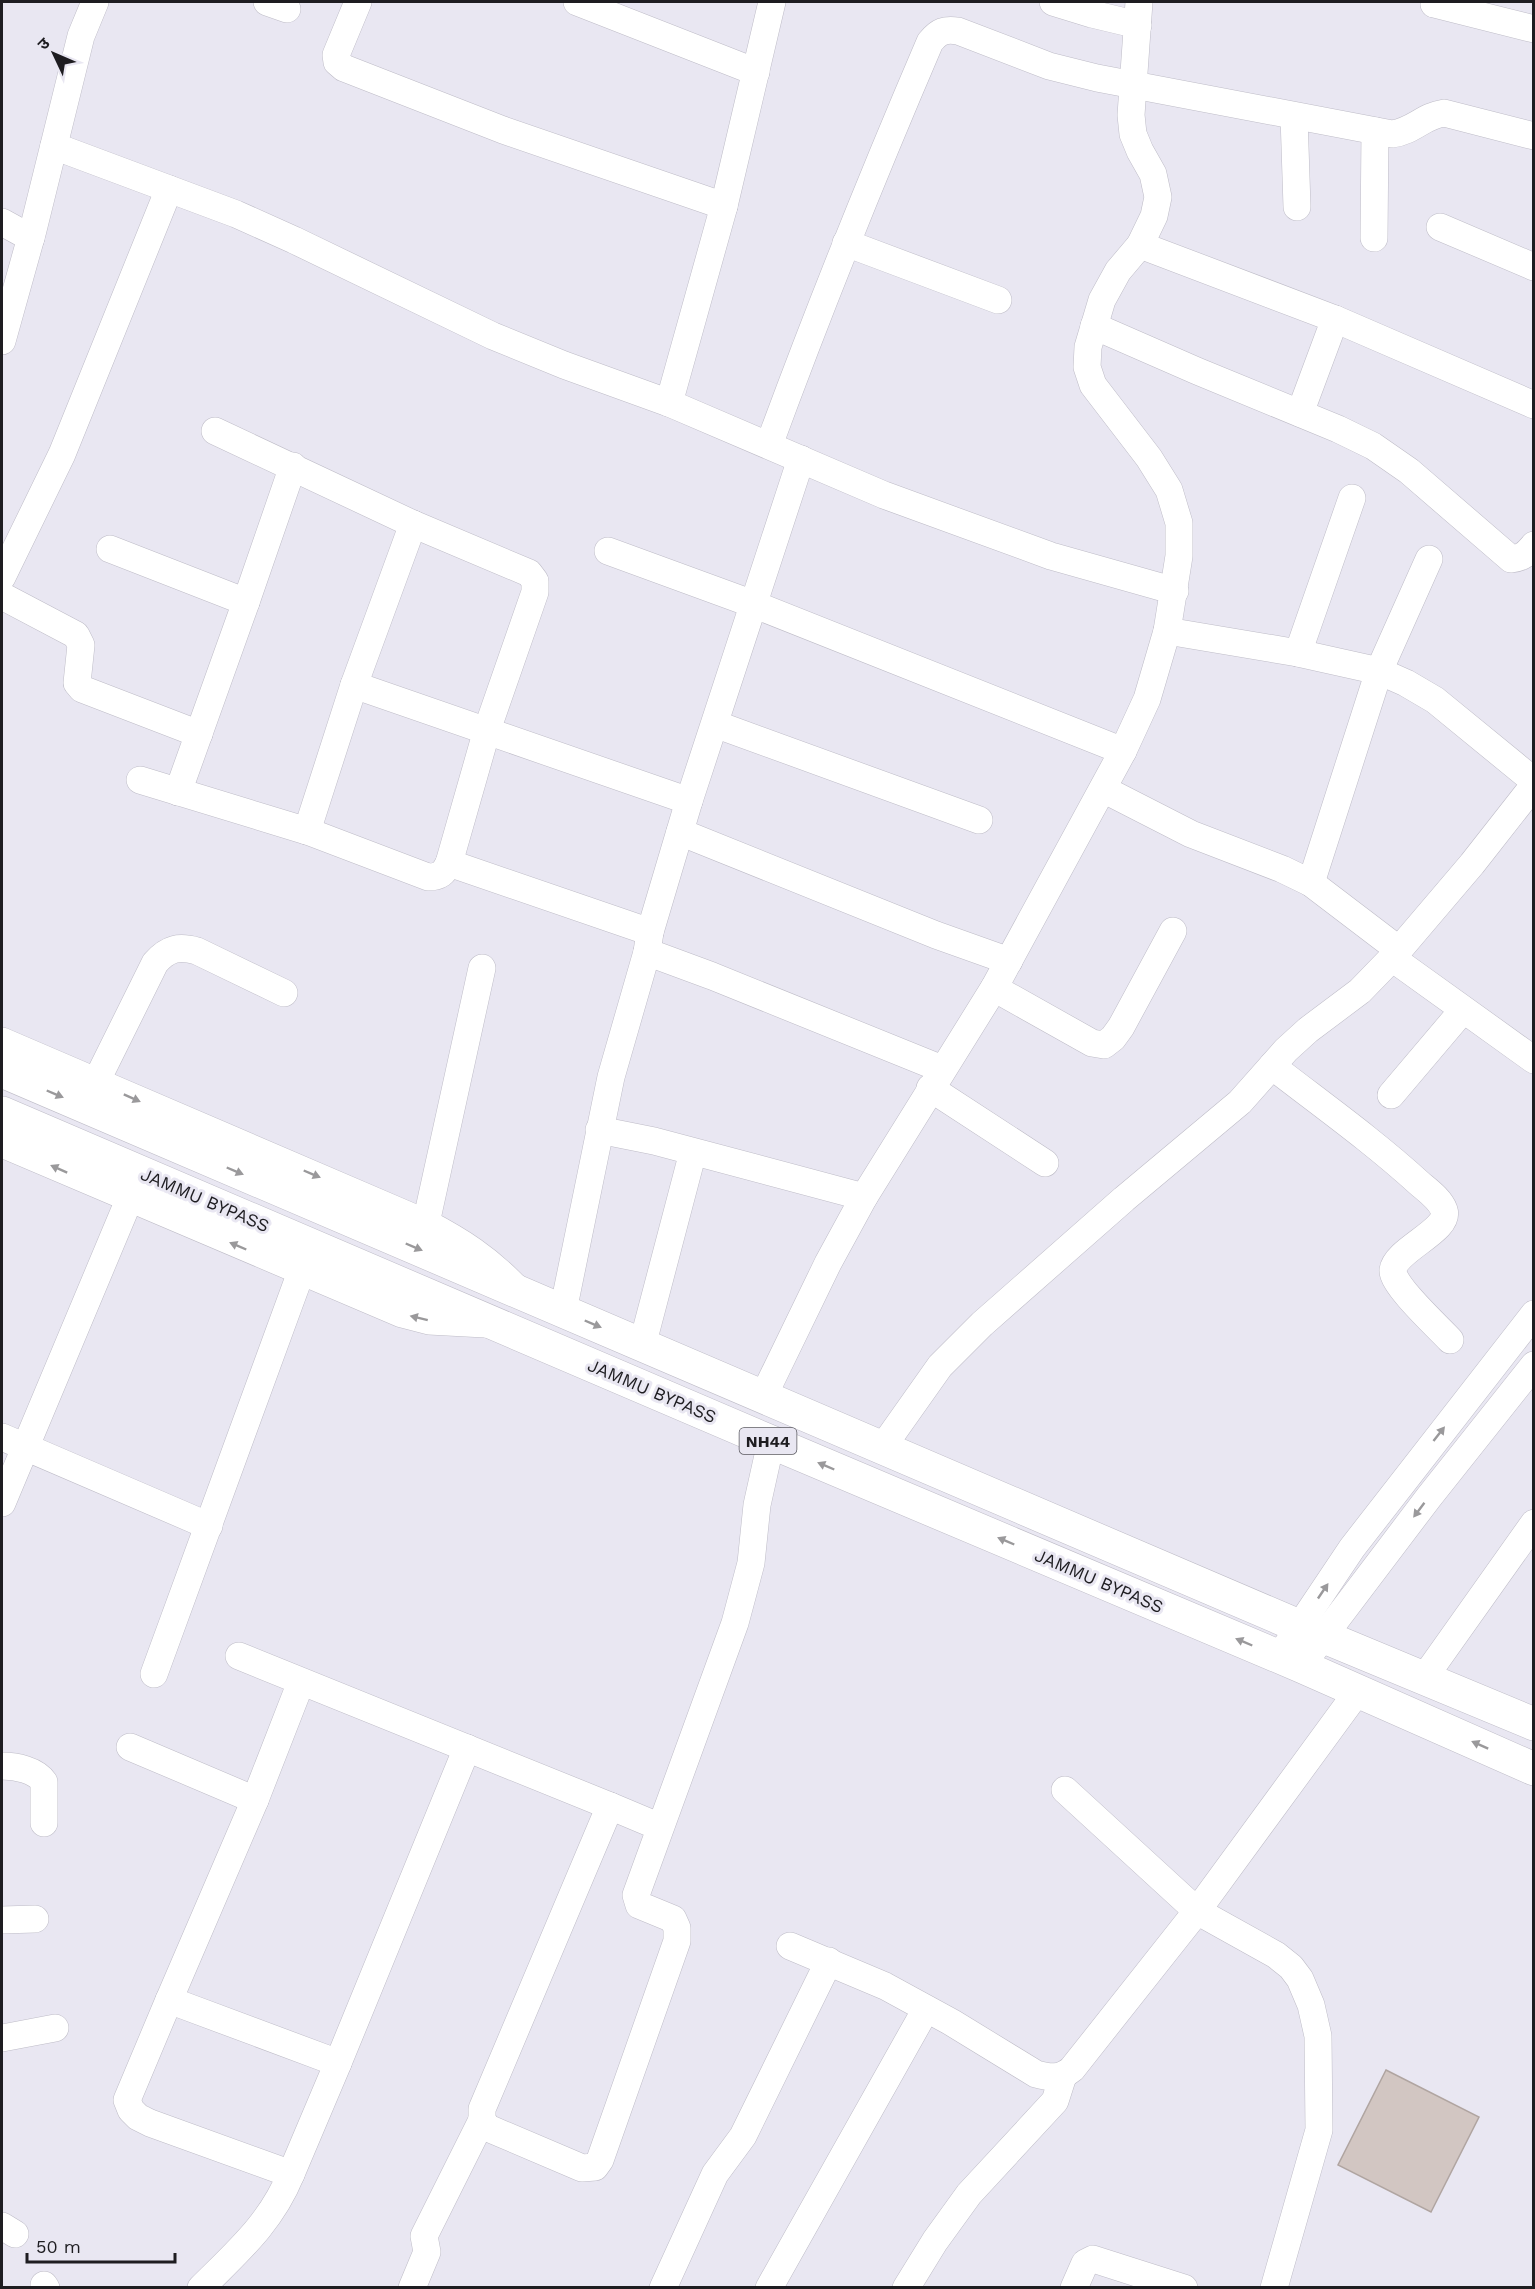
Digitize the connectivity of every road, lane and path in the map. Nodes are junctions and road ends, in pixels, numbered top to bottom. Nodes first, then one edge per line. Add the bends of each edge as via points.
1 (95, 2) edge
2 (358, 2) edge
3 (577, 2) edge
4 (772, 2) edge
5 (1053, 2) edge
6 (1434, 4) dead end
7 (1139, 13) edge
8 (1533, 29) edge
9 (756, 72) junction
10 (1133, 86) junction
11 (1294, 116) junction
12 (1375, 131) junction
13 (1533, 136) edge
14 (54, 146) junction
15 (169, 189) junction
16 (724, 206) junction
17 (1297, 207) dead end
18 (2, 222) edge
19 (1440, 227) dead end
20 (31, 238) junction
21 (1374, 238) dead end
22 (846, 243) junction
23 (1140, 245) junction
24 (1533, 267) edge
25 (998, 300) dead end
26 (1335, 319) junction
27 (1094, 326) junction
28 (2, 341) edge
29 (669, 403) junction
30 (1533, 405) edge
31 (1300, 413) junction
32 (216, 430) dead end
33 (769, 445) junction
34 (801, 459) junction
35 (293, 466) junction
36 (1352, 498) dead end
37 (413, 524) junction
38 (1533, 545) edge
39 (110, 549) dead end
40 (608, 551) dead end
41 (1429, 559) dead end
42 (2, 577) edge
43 (1175, 591) junction
44 (2, 596) edge
45 (246, 602) junction
46 (753, 604) junction
47 (1167, 631) junction
48 (1298, 653) junction
49 (1379, 671) junction
50 (354, 685) junction
51 (715, 724) junction
52 (487, 730) junction
53 (199, 734) junction
54 (1123, 751) junction
55 (140, 780) dead end
56 (1533, 783) edge
57 (1103, 789) junction
58 (178, 792) junction
59 (689, 801) junction
60 (979, 820) dead end
61 (307, 831) junction
62 (680, 832) junction
63 (449, 863) junction
64 (1311, 882) junction
65 (1173, 931) dead end
66 (648, 942) junction
67 (1395, 954) junction
68 (1009, 961) junction
69 (482, 968) dead end
70 (993, 988) junction
71 (284, 993) dead end
72 (1463, 1010) junction
73 (2, 1041) edge
74 (1533, 1060) edge
75 (1272, 1066) junction
76 (2, 1071) edge
77 (936, 1079) junction
78 (96, 1082) junction
79 (1391, 1095) dead end
80 (2, 1113) edge
81 (599, 1130) junction
82 (2, 1144) edge
83 (693, 1152) junction
84 (1045, 1163) dead end
85 (864, 1197) junction
86 (129, 1200) junction
87 (426, 1223) junction
88 (301, 1272) junction
89 (522, 1294) junction
90 (562, 1311) junction
91 (1533, 1314) edge
92 (498, 1325) junction
93 (1450, 1340) dead end
94 (642, 1346) junction
95 (1533, 1365) edge
96 (763, 1397) junction
97 (13, 1442) edge
98 (771, 1442) junction
99 (882, 1448) junction
100 (2, 1503) edge
101 (1533, 1523) edge
102 (209, 1526) junction
103 (1311, 1631) junction
104 (239, 1656) dead end
105 (1290, 1662) junction
106 (154, 1674) dead end
107 (1424, 1678) junction
108 (301, 1682) junction
109 (1358, 1691) junction
110 (1533, 1724) edge
111 (130, 1747) dead end
112 (467, 1748) junction
113 (2, 1766) edge
114 (1533, 1769) edge
115 (1065, 1790) dead end
116 (255, 1800) junction
117 (610, 1806) junction
118 (44, 1823) dead end
119 (660, 1827) junction
120 (1197, 1911) junction
121 (35, 1919) dead end
122 (2, 1920) edge
123 (790, 1946) dead end
124 (829, 1961) junction
125 (169, 2000) junction
126 (926, 2009) junction
127 (55, 2028) dead end
128 (2, 2038) edge
129 (339, 2063) junction
130 (1063, 2076) junction
131 (482, 2120) junction
132 (291, 2174) junction
133 (201, 2288) edge
134 (412, 2288) edge
135 (663, 2288) edge
136 (769, 2288) edge
137 (906, 2288) edge
138 (1074, 2288) edge
139 (1184, 2288) edge
140 (1274, 2288) edge

1 - 14 street via 81,36
2 - 16 street via 336,55 344,68 503,130
3 - 9 street
4 - 9 street
5 - 7 street via 1092,14
6 - 8 street
7 - 10 street
9 - 16 street
10 - 11 street
10 - 22 street via 1049,66 958,31 938,33 930,42
10 - 23 street via 1134,134 1153,174 1158,197
11 - 12 street
11 - 17 street
12 - 13 street via 1404,132 1431,114 1444,112
12 - 21 street
14 - 15 street
14 - 20 street
15 - 29 street via 294,240 493,336
15 - 42 street via 62,454
16 - 29 street
18 - 20 street
19 - 24 street
20 - 28 street
22 - 25 street
22 - 33 street
23 - 26 street
23 - 27 street via 1118,271 1102,300
26 - 30 street
26 - 31 street
27 - 31 street
27 - 43 street via 1087,367 1093,385 1169,490 1179,523
29 - 33 street
31 - 38 street via 1373,446 1511,559 1527,554
32 - 35 street
33 - 34 street
34 - 43 street via 884,495 1051,556
34 - 46 street
35 - 37 street
35 - 45 street
36 - 48 street
37 - 50 street
37 - 52 street via 529,573 535,581 535,592
39 - 45 street
40 - 46 street
41 - 49 street
43 - 47 street
44 - 53 street via 76,635 81,645 77,683 82,689
45 - 53 street
46 - 51 street
46 - 54 street
47 - 48 street
47 - 54 street via 1147,699
48 - 49 street
49 - 56 street via 1435,700
49 - 64 street
50 - 52 street
50 - 61 street
51 - 59 street
51 - 60 street
52 - 59 street
52 - 63 street
53 - 58 street
54 - 57 street
55 - 58 street
56 - 67 street via 1472,864
57 - 64 street via 1191,834
57 - 68 street
58 - 61 street
59 - 62 street
61 - 63 street via 428,877 444,873
62 - 66 street
62 - 68 street
63 - 66 street
64 - 67 street
65 - 70 street via 1121,1027 1104,1045 1092,1043
66 - 77 street via 712,976
66 - 81 street
67 - 72 street
67 - 75 street via 1360,991 1308,1030
68 - 70 street
69 - 87 street
70 - 77 street
71 - 78 street via 197,951 184,948 163,953
72 - 74 street
72 - 79 street
73 - 78 street
75 - 93 street via 1404,1169 1444,1210 1438,1226 1399,1258 1393,1270 1395,1280
75 - 99 street via 1240,1102 1047,1266 940,1366
76 -> 89 highway, JAMMU BYPASS / NH44
77 - 84 street
77 - 85 street
78 -> 87 street
80 - 92 highway, JAMMU BYPASS / NH44
81 - 83 street
81 - 90 street
86 -> 82 street
83 - 85 street
83 - 94 street
85 - 96 street
88 -> 86 street
86 - 97 street
87 - 89 street via 492,1263
92 -> 88 street via 429,1321 402,1314
88 - 102 street
89 - 90 highway, JAMMU BYPASS / NH44
90 -> 94 highway, JAMMU BYPASS / NH44
103 -> 91 street via 1365,1531
92 - 98 highway, JAMMU BYPASS / NH44
94 - 96 highway, JAMMU BYPASS / NH44
95 -> 103 street
96 - 99 highway, JAMMU BYPASS / NH44
97 - 100 street
97 - 102 street
105 -> 98 highway, JAMMU BYPASS / NH44
98 - 119 street via 744,1594
99 - 103 highway, JAMMU BYPASS / NH44
101 - 107 street
102 - 106 street
103 - 105 street
103 - 107 highway, JAMMU BYPASS / NH44
104 - 108 street
105 - 109 highway, JAMMU BYPASS / NH44
107 - 110 highway, JAMMU BYPASS / NH44
108 - 112 street
108 - 116 street
114 -> 109 highway, JAMMU BYPASS / NH44
109 - 120 street
111 - 116 street
112 - 117 street
112 - 129 street
113 - 118 street via 41,1777
115 - 120 street
116 - 125 street
117 - 119 street
117 - 131 street via 482,2109
119 - 131 street via 636,1898 644,1908 673,1919 678,1934 600,2160 595,2167 582,2168 488,2128
120 - 130 street
120 - 140 street via 1291,1967 1311,2005 1318,2036 1319,2130
121 - 122 street
123 - 124 street
124 - 126 street
124 - 135 street via 743,2136 715,2174
125 - 129 street
125 - 132 street via 127,2100 128,2106 150,2123
126 - 130 street via 1036,2074 1049,2078
126 - 136 street
127 - 128 street
129 - 132 street
130 - 137 street via 1055,2101 969,2194
131 - 134 street via 424,2236 427,2252
132 - 133 street via 267,2220
138 - 139 street via 1084,2263 1093,2259

